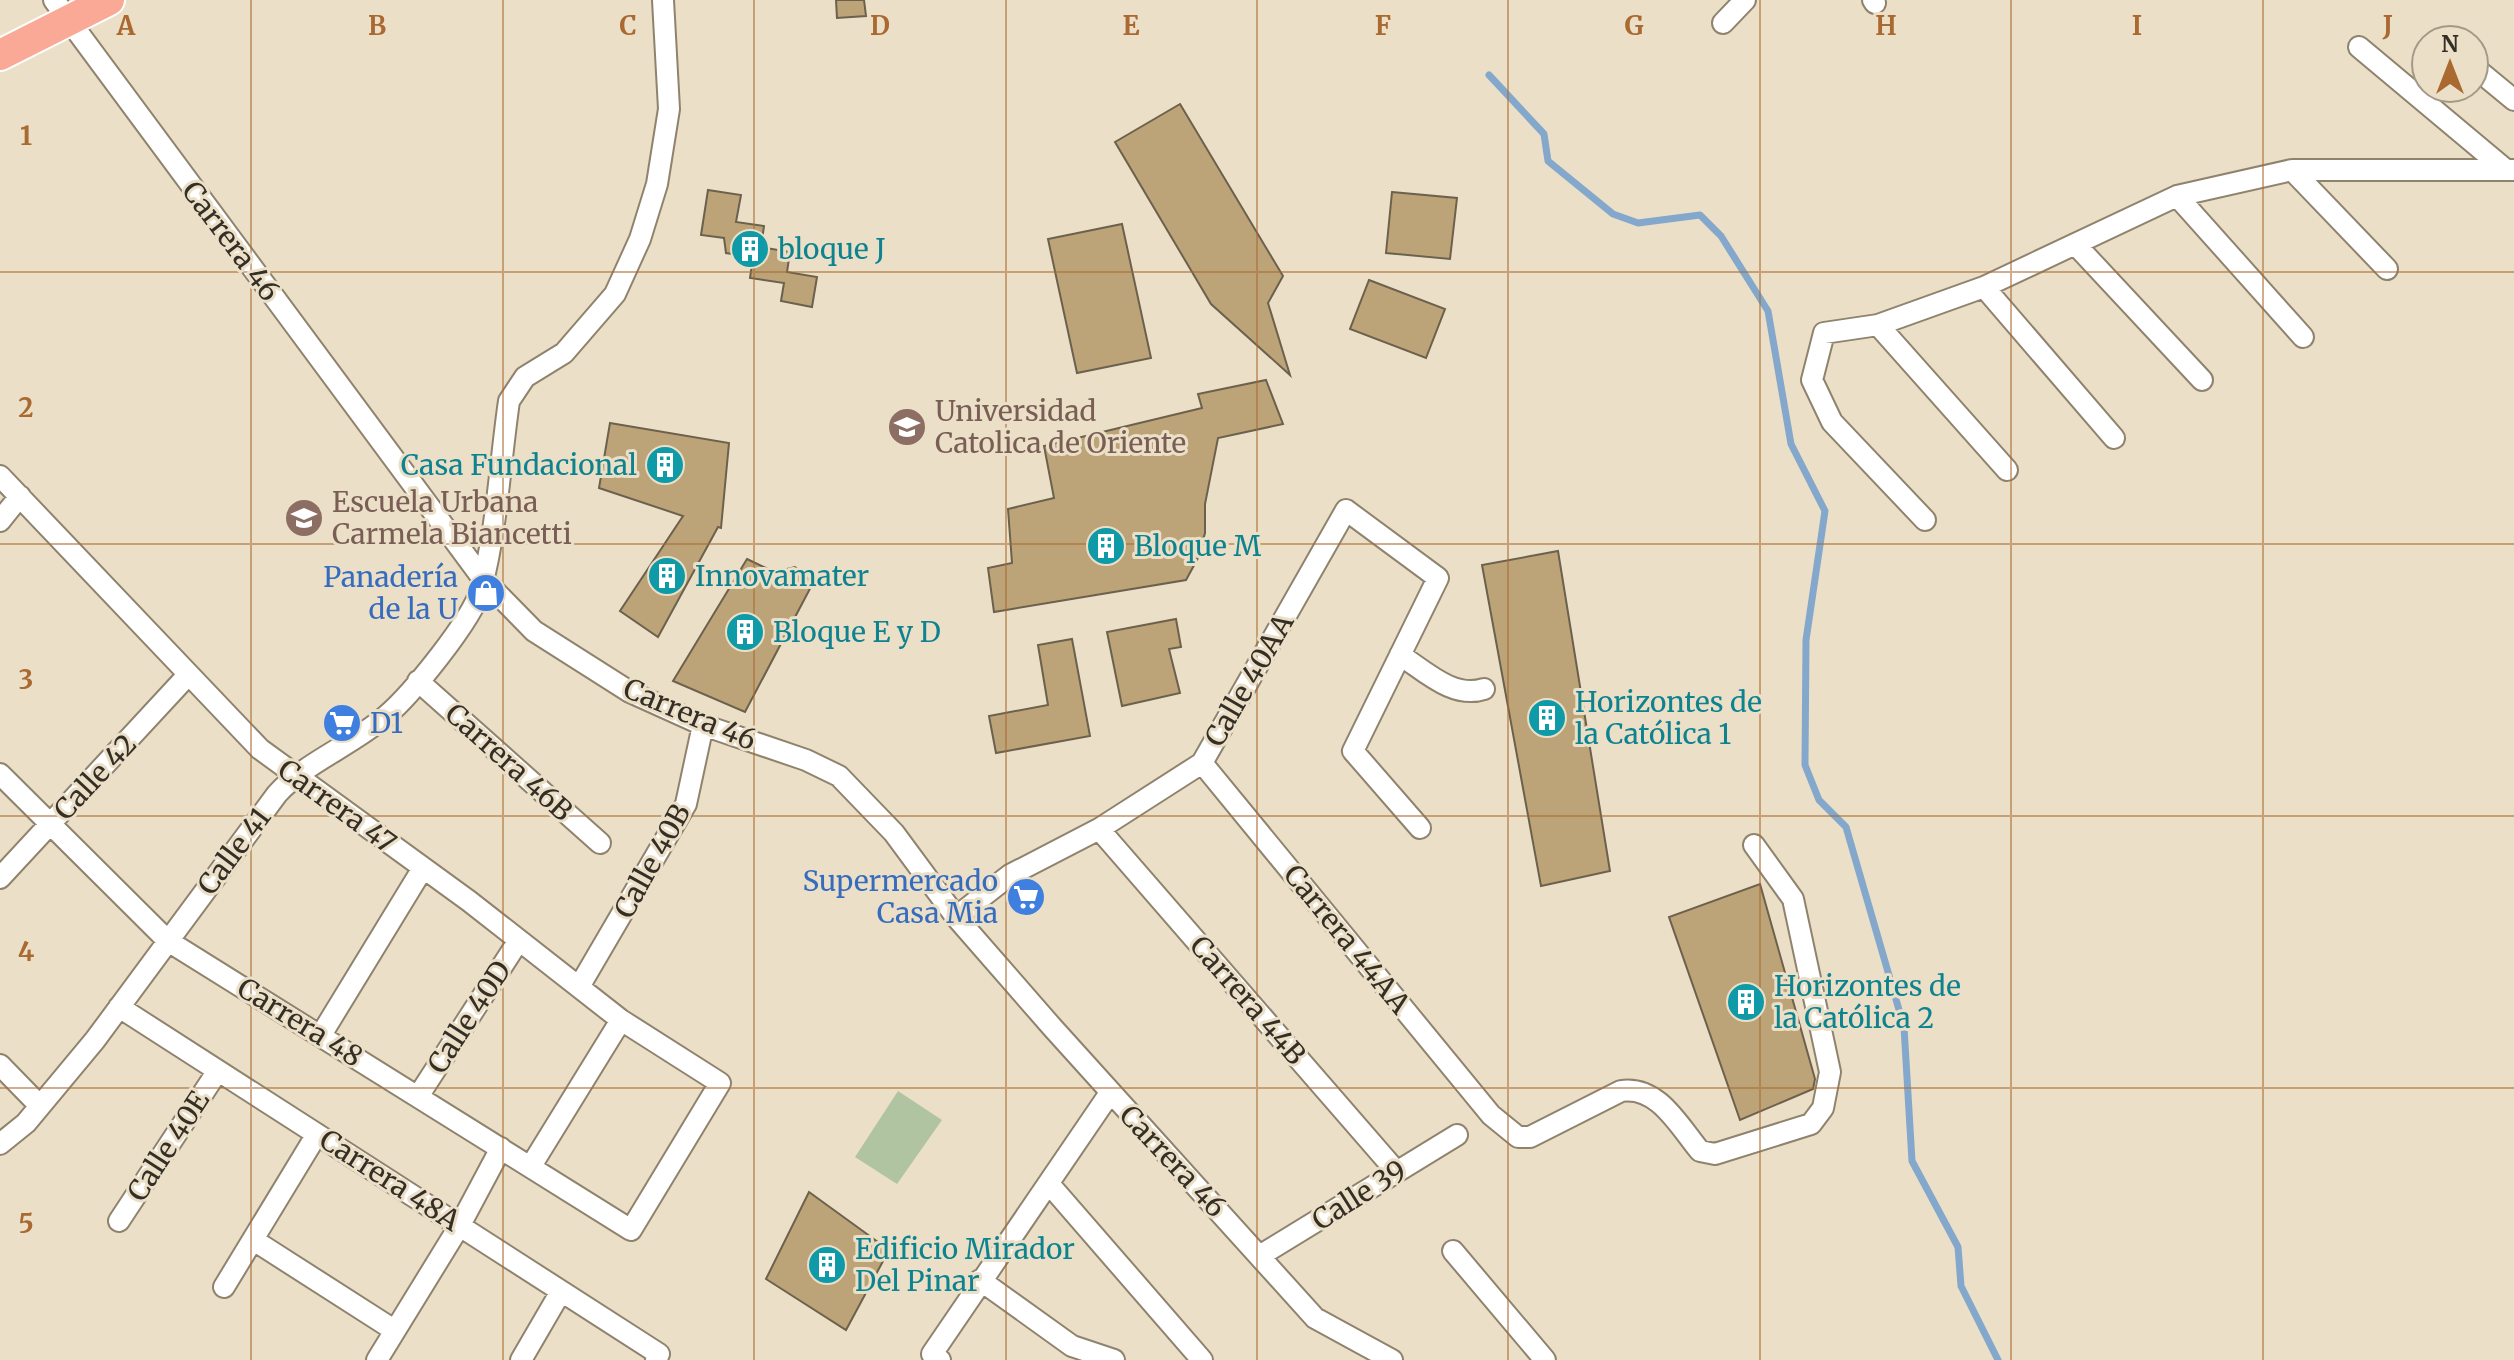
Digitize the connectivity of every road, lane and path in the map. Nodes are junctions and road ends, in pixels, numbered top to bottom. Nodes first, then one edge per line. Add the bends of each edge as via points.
1 (109, 0) edge
2 (663, 0) edge
3 (1745, 0) edge
4 (61, 11) edge
5 (1723, 23) dead end
6 (2359, 47) dead end
7 (0, 55) edge
8 (2490, 80) edge
9 (2514, 100) edge
10 (2292, 170) junction
11 (2510, 170) edge
12 (2177, 196) junction
13 (2075, 244) junction
14 (2387, 269) dead end
15 (1984, 287) junction
16 (1878, 325) junction
17 (2303, 337) dead end
18 (2202, 380) dead end
19 (2114, 438) dead end
20 (2007, 470) dead end
21 (0, 476) edge
22 (20, 496) junction
23 (1925, 520) dead end
24 (0, 521) edge
25 (483, 579) junction
26 (1400, 655) junction
27 (188, 675) junction
28 (418, 681) junction
29 (1484, 689) dead end
30 (703, 725) junction
31 (1202, 763) junction
32 (0, 774) edge
33 (294, 776) junction
34 (50, 826) junction
35 (1420, 828) dead end
36 (1099, 829) junction
37 (600, 843) dead end
38 (1754, 845) dead end
39 (423, 868) junction
40 (0, 878) edge
41 (956, 917) junction
42 (519, 940) junction
43 (168, 941) junction
44 (579, 987) junction
45 (119, 1007) junction
46 (621, 1020) junction
47 (321, 1035) junction
48 (0, 1065) edge
49 (217, 1072) junction
50 (1110, 1093) junction
51 (419, 1095) junction
52 (40, 1106) junction
53 (317, 1134) junction
54 (1457, 1135) dead end
55 (0, 1144) edge
56 (501, 1148) junction
57 (531, 1166) junction
58 (1396, 1171) junction
59 (1050, 1185) junction
60 (119, 1221) dead end
61 (460, 1225) junction
62 (631, 1230) joint
63 (255, 1241) junction
64 (1453, 1251) dead end
65 (1261, 1255) junction
66 (980, 1280) junction
67 (224, 1287) dead end
68 (560, 1293) junction
69 (394, 1330) junction
70 (657, 1357) edge
71 (936, 1357) edge
72 (377, 1360) edge
73 (521, 1360) edge
74 (1114, 1360) edge
75 (1202, 1360) edge
76 (1392, 1360) edge
77 (1545, 1360) edge

1 - 4 main road
2 - 25 street, Calle 41 via 669,109 657,184 640,239 615,294 564,353 525,377 509,401
3 - 5 street
4 - 7 main road
4 - 25 street, Carrera 46
6 - 11 street
8 - 9 street
10 - 11 street
10 - 12 street
10 - 14 street
12 - 13 street
12 - 17 street
13 - 15 street
13 - 18 street
15 - 16 street
15 - 19 street
16 - 20 street
16 - 23 street via 1824,333 1812,380 1832,422
21 - 22 street, Carrera 47
22 - 24 street
22 - 27 street, Carrera 47
25 - 28 street, Calle 41 via 472,610
25 - 30 street, Carrera 46 via 556,647 630,692
26 - 29 street via 1458,691
26 - 31 street, Calle 40AA via 1438,578 1346,510
26 - 35 street via 1353,751
27 - 33 street, Carrera 47
27 - 34 street, Calle 42
28 - 33 street, Calle 41 via 362,737
28 - 37 street, Carrera 46B
30 - 41 street, Carrera 46 via 839,776 894,833
30 - 44 street, Calle 40B via 686,804
31 - 36 street, Calle 40AA
31 - 38 street, Carrera 44AA via 1491,1115 1511,1134 1530,1137 1631,1089 1656,1099 1700,1151 1715,1154 1811,1124 1823,1108 1830,1072 1793,899
32 - 34 street, Carrera 48
33 - 39 street, Carrera 47
33 - 43 street, Calle 41
34 - 40 street, Calle 42
34 - 43 street, Carrera 48
36 - 41 street, Calle 40AA via 1010,875
36 - 58 street, Carrera 44B
39 - 42 street, Carrera 47
39 - 47 street
41 - 50 street, Carrera 46
42 - 44 street, Carrera 47
42 - 51 street, Calle 40D
43 - 45 street, Calle 41
43 - 47 street, Carrera 48
44 - 46 street, Carrera 47
45 - 49 street, Carrera 48A
45 - 52 street, Calle 41
46 - 57 street
46 - 62 street, Carrera 47 via 720,1083
47 - 51 street, Carrera 48
48 - 52 street
49 - 53 street, Carrera 48A
49 - 60 street, Calle 40E
50 - 59 street
50 - 65 street, Carrera 46
51 - 56 street, Carrera 48
52 - 55 street, Calle 41
53 - 61 street, Carrera 48A
53 - 63 street
54 - 58 street, Calle 39
56 - 57 street, Carrera 48
56 - 61 street
57 - 62 street, Carrera 48
58 - 65 street, Calle 39
59 - 66 street
59 - 75 street
61 - 68 street, Carrera 48A
61 - 69 street
63 - 67 street
63 - 69 street
64 - 77 street
65 - 76 street, Carrera 46 via 1315,1318
66 - 71 street
66 - 74 street via 1072,1346
68 - 70 street, Carrera 48A
68 - 73 street
69 - 72 street

